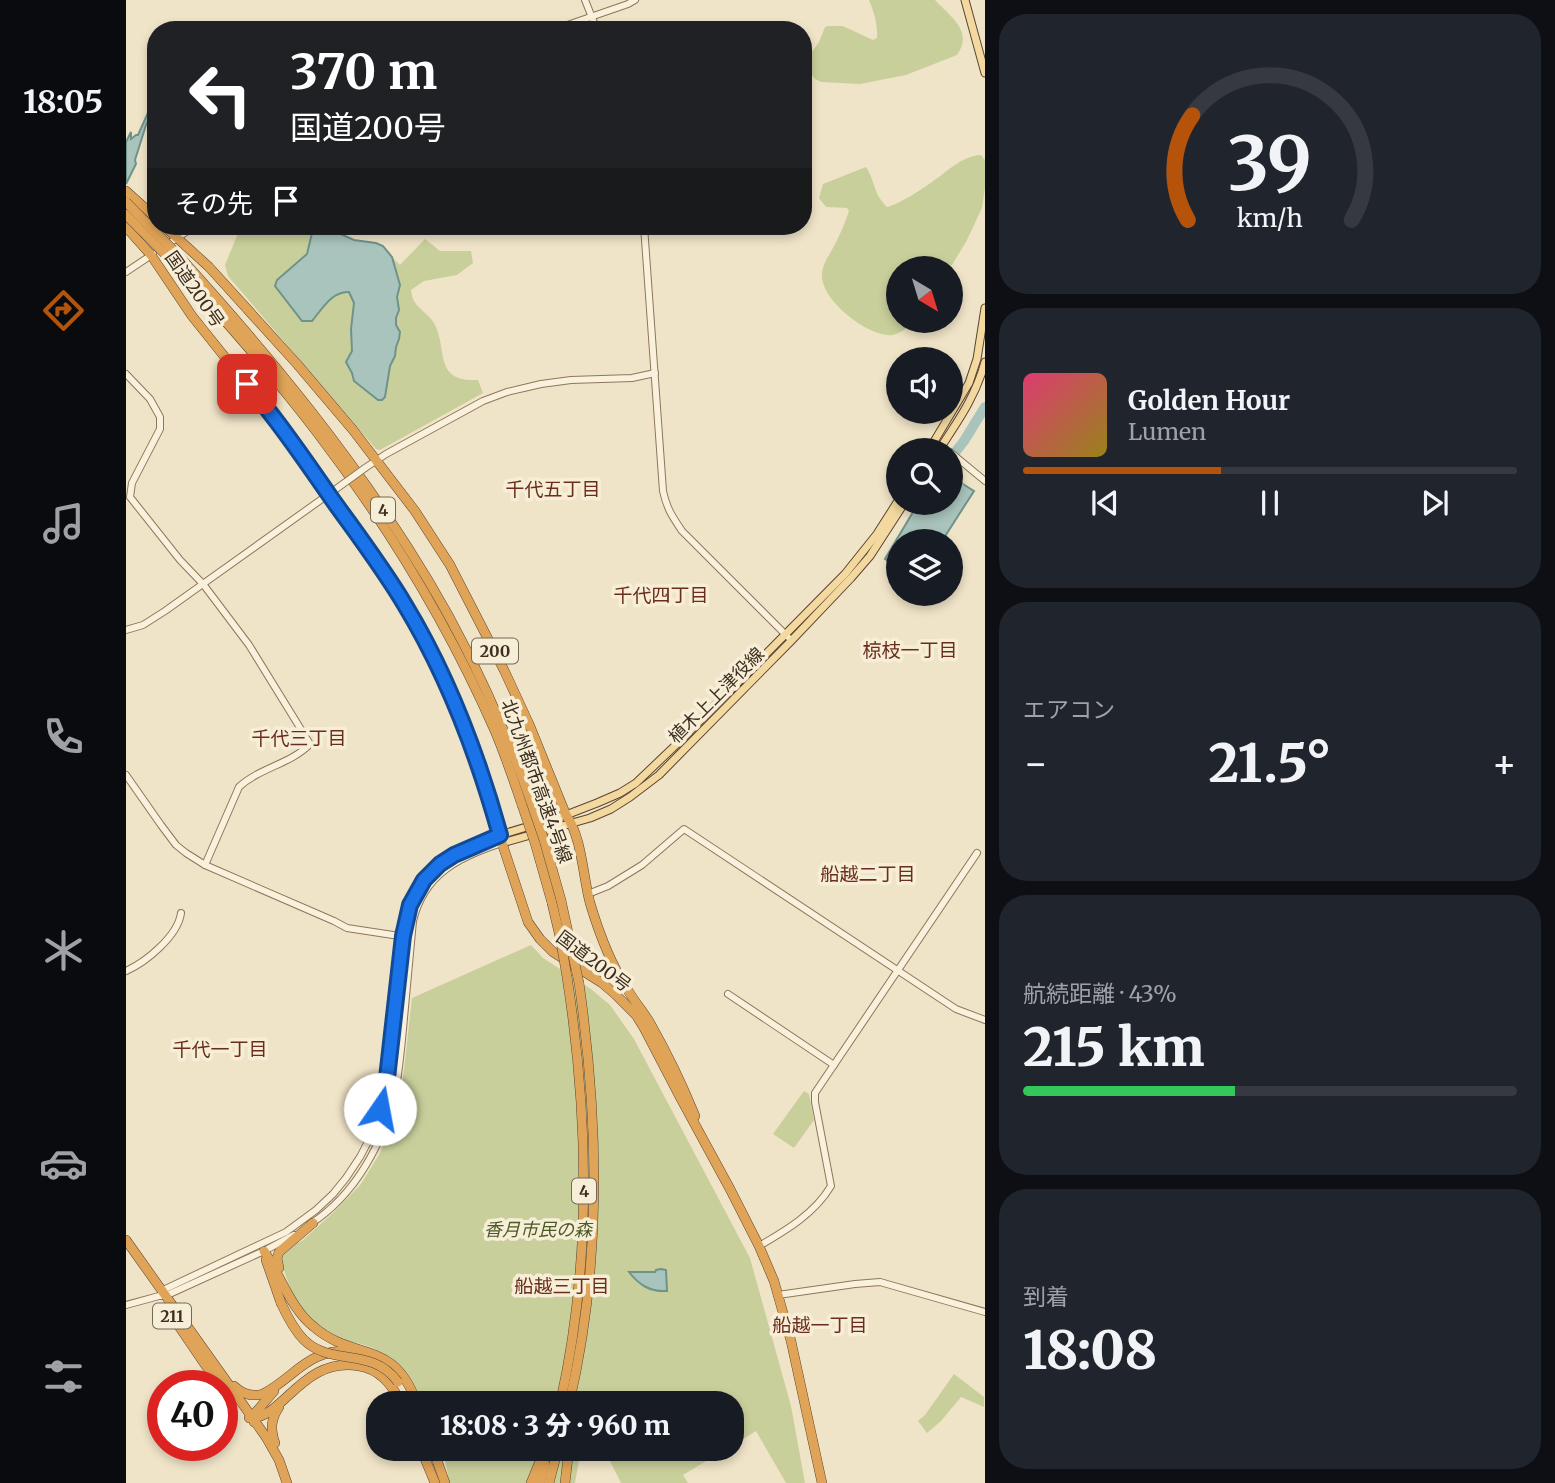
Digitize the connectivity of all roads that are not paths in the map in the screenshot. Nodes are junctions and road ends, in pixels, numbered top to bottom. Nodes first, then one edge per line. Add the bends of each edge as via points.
1 (585, 0) edge
2 (635, 0) edge
3 (965, 0) edge
4 (592, 16) junction
5 (578, 21) edge
6 (594, 21) edge
7 (985, 73) edge
8 (126, 192) edge
9 (126, 202) edge
10 (147, 210) edge
11 (126, 215) edge
12 (147, 226) edge
13 (126, 228) edge
14 (147, 233) edge
15 (149, 235) edge
16 (155, 235) edge
17 (174, 235) edge
18 (182, 235) edge
19 (645, 235) edge
20 (177, 238) junction
21 (151, 255) junction
22 (175, 258) junction
23 (126, 272) edge
24 (985, 308) edge
25 (985, 362) edge
26 (655, 373) junction
27 (126, 374) edge
28 (947, 438) edge
29 (949, 438) edge
30 (377, 460) junction
31 (963, 462) edge
32 (985, 481) edge
33 (332, 492) junction
34 (889, 515) edge
35 (897, 515) edge
36 (203, 584) junction
37 (126, 630) edge
38 (788, 638) junction
39 (126, 775) edge
40 (569, 819) junction
41 (501, 839) junction
42 (977, 853) dead end
43 (205, 865) junction
44 (588, 894) junction
45 (556, 901) junction
46 (181, 913) dead end
47 (403, 936) junction
48 (412, 938) junction
49 (126, 971) edge
50 (897, 971) junction
51 (728, 994) dead end
52 (985, 1020) edge
53 (834, 1065) junction
54 (708, 1146) junction
55 (313, 1223) junction
56 (126, 1242) edge
57 (760, 1246) junction
58 (263, 1248) junction
59 (288, 1293) junction
60 (162, 1294) junction
61 (582, 1295) junction
62 (778, 1295) junction
63 (126, 1305) edge
64 (985, 1312) edge
65 (384, 1359) junction
66 (211, 1362) junction
67 (298, 1368) junction
68 (209, 1370) edge
69 (395, 1391) edge
70 (401, 1391) edge
71 (412, 1391) edge
72 (561, 1391) edge
73 (572, 1391) edge
74 (576, 1391) edge
75 (291, 1392) junction
76 (238, 1405) edge
77 (252, 1421) junction
78 (425, 1461) edge
79 (438, 1461) edge
80 (541, 1461) edge
81 (545, 1461) edge
82 (555, 1461) edge
83 (568, 1461) edge
84 (286, 1482) edge
85 (433, 1483) edge
86 (446, 1483) edge
87 (531, 1483) edge
88 (540, 1483) edge
89 (549, 1483) edge
90 (565, 1483) edge
91 (822, 1483) edge

1 - 4 street
2 - 4 street
3 - 7 main road
4 - 5 street
4 - 6 street
8 - 10 highway
9 - 12 highway, 北九州都市高速4号線 / 4, bridge
11 - 14 highway, 北九州都市高速4号線 / 4, bridge
13 - 21 highway, 国道200号 / 200
15 - 22 highway, 北九州都市高速4号線 / 4, bridge
16 - 22 highway, 北九州都市高速4号線 / 4, bridge
17 - 20 highway, 国道200号 / 200
18 - 20 street
19 - 26 street
20 - 21 street
20 - 30 highway, 国道200号 / 200 via 297,364
21 - 23 street
21 - 33 highway, 国道200号 / 200 via 192,316
22 - 45 highway, 北九州都市高速4号線 / 4, bridge via 230,313 289,383 355,470 429,581 504,730
24 - 28 main road via 977,359
25 - 29 main road via 978,385
26 - 30 street via 571,380 507,392
26 - 38 street via 663,491 670,514
27 - 36 street via 160,417 160,429 132,483 130,497
30 - 33 street, bridge
30 - 40 highway, 国道200号 / 200 via 450,565 477,615 530,724
31 - 32 street
33 - 36 street
33 - 41 highway, 国道200号 / 200 via 405,605 448,688 485,780
34 - 38 main road, 植木上上津役線 via 865,551
35 - 38 main road, 植木上上津役線 via 870,556
36 - 37 street via 143,625
36 - 43 street via 249,645 310,744 239,787
38 - 40 main road, 植木上上津役線 via 636,783
39 - 43 street via 176,845
40 - 41 main road, 植木上上津役線
40 - 44 highway, 国道200号 / 200
41 - 47 street via 454,855 431,872 410,905
41 - 48 street via 433,880 416,909
41 - 54 highway, 国道200号 / 200 via 528,922 553,952 602,982 636,1016
42 - 50 street
43 - 47 street via 347,928
44 - 50 street via 642,865 684,829
44 - 54 highway, 国道200号 / 200 via 608,957 649,1021
45 - 61 highway, 北九州都市高速4号線 / 4, bridge via 576,1032 583,1130
45 - 61 highway, 北九州都市高速4号線 / 4, bridge via 579,983 591,1086 593,1236
46 - 49 street via 159,948
47 - 48 street
47 - 58 street via 386,1087 372,1134 333,1194
48 - 55 street via 398,1073 387,1118 367,1165
50 - 52 street via 956,1009
50 - 53 street
51 - 53 street
53 - 57 street via 815,1093 831,1186 808,1213
54 - 57 highway, 国道200号 / 200
55 - 58 street
55 - 59 highway via 277,1258
56 - 60 highway, 211
57 - 62 highway, 国道200号 / 200
58 - 59 highway
58 - 60 street
58 - 70 highway, bridge via 281,1303 298,1334 334,1355 372,1362 387,1370
59 - 65 highway via 320,1332
60 - 63 street
60 - 66 highway, 211
60 - 68 highway, 211
61 - 72 highway, 北九州都市高速4号線 / 4
61 - 73 highway, 北九州都市高速4号線 / 4 via 580,1349
61 - 74 highway
62 - 64 street via 880,1282
62 - 91 highway, 国道200号 / 200
65 - 67 highway via 341,1351
65 - 71 highway via 403,1375
66 - 67 highway via 235,1387 251,1395 263,1394
66 - 77 highway, 211
67 - 77 highway
69 - 75 highway via 370,1369 337,1365 318,1371
75 - 77 highway
75 - 84 highway via 272,1424
76 - 77 highway, 211
77 - 84 highway, 211
78 - 85 highway
79 - 86 highway
80 - 87 highway
81 - 88 highway
82 - 89 highway
83 - 90 highway

